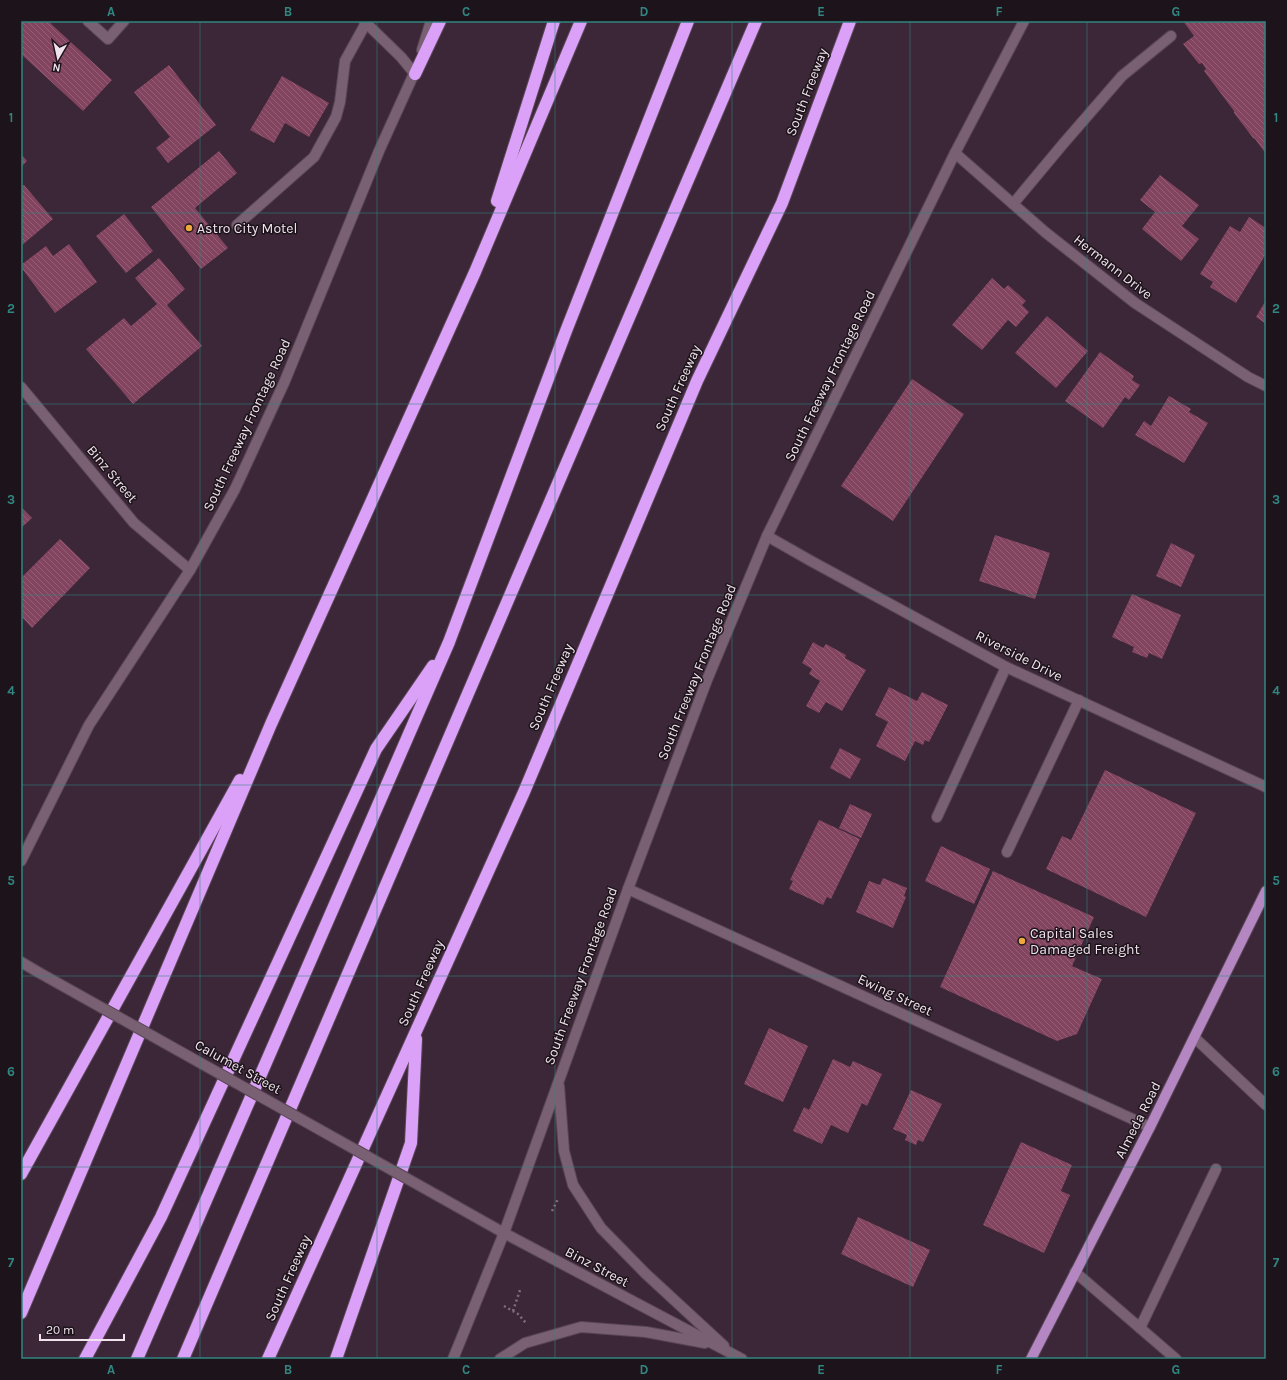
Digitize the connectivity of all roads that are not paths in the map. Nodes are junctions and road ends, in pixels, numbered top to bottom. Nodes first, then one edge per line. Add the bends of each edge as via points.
1 (88, 21) edge
2 (124, 21) edge
3 (431, 21) edge
4 (440, 21) edge
5 (554, 21) edge
6 (581, 21) edge
7 (688, 21) edge
8 (756, 21) edge
9 (850, 21) edge
10 (1024, 21) edge
11 (365, 22) edge
12 (1171, 36) dead end
13 (415, 74) junction
14 (955, 153) junction
15 (1014, 204) junction
16 (237, 225) dead end
17 (475, 272) junction
18 (1266, 386) edge
19 (21, 387) edge
20 (766, 536) junction
21 (190, 570) junction
22 (449, 642) junction
23 (1006, 666) junction
24 (1079, 700) junction
25 (271, 724) junction
26 (1266, 787) edge
27 (937, 817) dead end
28 (1007, 852) dead end
29 (22, 856) edge
30 (628, 889) junction
31 (1266, 891) edge
32 (21, 962) edge
33 (416, 1031) junction
34 (1195, 1038) junction
35 (558, 1082) junction
36 (1266, 1105) edge
37 (1150, 1127) junction
38 (1216, 1169) dead end
39 (21, 1174) edge
40 (440, 1197) joint
41 (504, 1233) junction
42 (1075, 1272) junction
43 (21, 1313) edge
44 (1140, 1328) junction
45 (716, 1346) junction
46 (738, 1357) edge
47 (85, 1359) edge
48 (136, 1359) edge
49 (183, 1359) edge
50 (268, 1359) edge
51 (336, 1359) edge
52 (453, 1359) edge
53 (500, 1359) edge
54 (1031, 1359) edge
55 (1176, 1359) edge

1 - 2 main road via 108,40
3 - 13 main road, South Freeway Frontage Road
4 - 13 highway
5 - 17 highway
6 - 17 highway
7 - 22 highway via 566,331
8 - 49 highway
9 - 33 highway, South Freeway via 782,203 697,381 524,792
10 - 14 main road, South Freeway Frontage Road
11 - 13 main road
11 - 16 main road via 345,61 336,117 314,158
12 - 15 main road via 1122,76
13 - 21 main road, South Freeway Frontage Road via 379,151 281,390 235,490
14 - 15 main road, Hermann Drive
14 - 20 main road, South Freeway Frontage Road
15 - 18 main road, Hermann Drive via 1135,303 1248,377
17 - 25 highway
19 - 21 main road, Binz Street via 134,523
20 - 23 main road, Riverside Drive
20 - 30 main road, South Freeway Frontage Road via 707,680
21 - 29 main road, South Freeway Frontage Road via 89,725
22 - 47 highway via 376,749 161,1217
22 - 48 highway
23 - 24 main road, Riverside Drive
23 - 27 main road
24 - 26 main road, Riverside Drive
24 - 28 main road
25 - 39 highway
25 - 43 highway
30 - 35 main road, South Freeway Frontage Road
30 - 37 main road, Ewing Street
31 - 34 main road, Almeda Road
32 - 40 main road, Calumet Street, bridge
33 - 50 highway, South Freeway
33 - 51 highway via 411,1143
34 - 36 main road
34 - 37 main road, Almeda Road
35 - 41 main road, South Freeway Frontage Road
35 - 46 main road via 564,1151 573,1185 601,1228 645,1273
37 - 42 main road, Almeda Road
38 - 44 main road
40 - 41 main road, Binz Street
41 - 45 main road, Binz Street
41 - 52 main road, South Freeway Frontage Road
42 - 44 main road
42 - 54 main road, Almeda Road
44 - 55 main road
45 - 46 main road, Binz Street
45 - 53 main road via 646,1332 581,1327 525,1343

